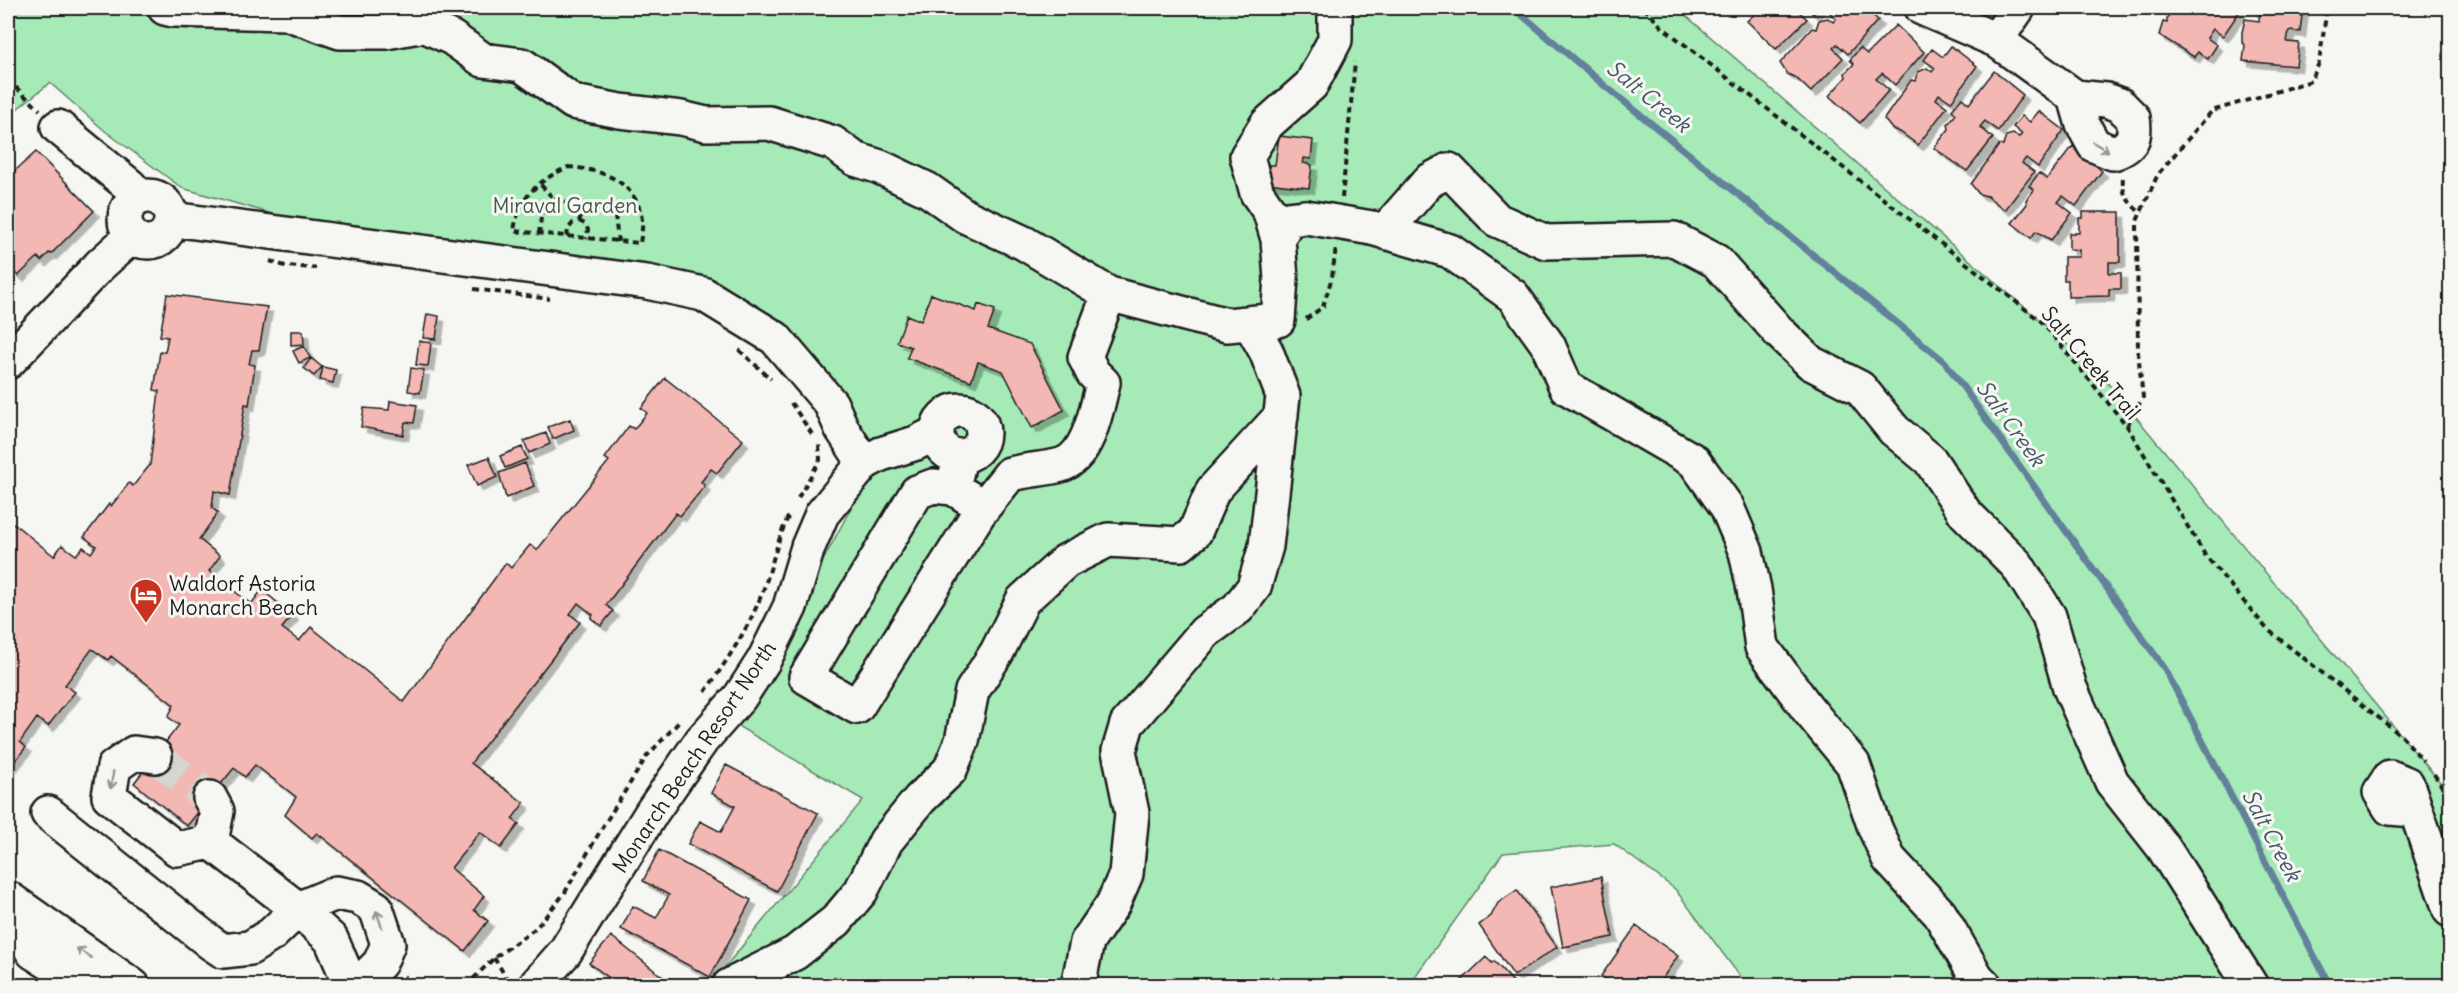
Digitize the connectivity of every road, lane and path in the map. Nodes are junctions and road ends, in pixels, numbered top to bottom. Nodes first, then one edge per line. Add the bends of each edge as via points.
1 (165, 8) edge
2 (1335, 8) edge
3 (1644, 8) edge
4 (1922, 8) edge
5 (2018, 8) edge
6 (2327, 8) edge
7 (1996, 40) junction
8 (1356, 60) dead end
9 (8, 80) edge
10 (58, 127) joint
11 (2121, 150) joint
12 (539, 183) junction
13 (140, 197) junction
14 (1342, 198) dead end
15 (555, 199) junction
16 (637, 204) junction
17 (584, 208) junction
18 (2141, 213) junction
19 (615, 216) junction
20 (172, 219) junction
21 (579, 221) junction
22 (1379, 230) junction
23 (539, 234) junction
24 (132, 236) junction
25 (567, 237) junction
26 (586, 239) junction
27 (1278, 239) junction
28 (618, 242) junction
29 (1336, 243) dead end
30 (263, 259) dead end
31 (317, 268) dead end
32 (463, 287) dead end
33 (1109, 294) junction
34 (560, 300) dead end
35 (1264, 322) junction
36 (732, 345) dead end
37 (8, 362) edge
38 (776, 383) dead end
39 (788, 398) dead end
40 (1281, 416) junction
41 (2127, 426) junction
42 (936, 433) junction
43 (813, 434) dead end
44 (819, 444) dead end
45 (864, 463) junction
46 (956, 472) junction
47 (979, 513) junction
48 (704, 694) dead end
49 (683, 717) dead end
50 (155, 756) tunnel mouth
51 (210, 798) tunnel mouth
52 (2451, 799) edge
53 (2414, 810) dead end
54 (48, 813) dead end
55 (211, 842) junction
56 (8, 898) edge
57 (298, 909) junction
58 (2451, 910) edge
59 (494, 958) junction
60 (125, 983) edge
61 (86, 986) edge
62 (344, 986) edge
63 (357, 986) edge
64 (466, 986) edge
65 (511, 986) edge
66 (535, 986) edge
67 (729, 986) edge
68 (1078, 986) edge
69 (1985, 986) edge
70 (2251, 986) edge

1 - 33 street via 286,13 340,32 386,32 424,25 452,38 483,60 522,65 573,102 706,124 769,123 833,143 855,159 928,190 965,216 1024,243
2 - 27 street via 1335,40 1311,85 1267,124 1248,156 1257,193 1270,212
3 - 41 path, Salt Creek Trail via 1662,27 2042,322
4 - 7 street
5 - 7 street
6 - 18 path via 2319,63 2311,81 2212,111 2158,174
7 - 11 street via 2075,97 2094,145 2113,153
8 - 14 path
9 - 10 path
10 - 13 street
11 - 18 path via 2122,186 2128,202
12 - 15 path
12 - 16 path via 568,168 591,169 614,177
12 - 23 path via 516,216 514,231
13 - 20 street via 158,197 171,210
13 - 24 street via 132,202 125,219
15 - 17 path
15 - 23 path via 541,218
16 - 19 path
16 - 28 path via 642,220 640,243
17 - 19 path via 604,208
17 - 21 path
18 - 41 path via 2137,271 2143,396
19 - 28 path
20 - 24 street via 170,228 158,241 148,243
20 - 45 street via 647,282 703,294 776,338 831,404
21 - 25 path via 568,229
21 - 26 path via 588,231
22 - 27 street, bridge via 1306,217 1288,219
22 - 69 street via 1450,251 1513,296 1548,345 1566,387 1694,461 1727,507 1746,552 1762,647 1853,764 1889,859 1940,914
22 - 70 street via 1392,223 1429,181 1449,170 1497,220 1546,243 1674,239 1716,261 1811,363 1860,388 1894,430 1930,460 1965,513 2017,565 2049,616 2070,688 2112,782 2163,847
23 - 25 path
24 - 37 street
25 - 26 path
26 - 28 path
27 - 35 street via 1281,279
29 - 35 path via 1323,307 1296,325
30 - 31 path via 285,266
32 - 34 path
33 - 35 street via 1227,326
33 - 47 street via 1085,357 1103,383 1089,435 1075,456 1063,465 1010,474
35 - 40 street via 1266,351 1283,396
36 - 38 path
39 - 43 path
40 - 67 street via 1213,490 1195,532 1181,544 1108,540 1066,561 1023,600 972,691 962,741 950,770 886,841 861,891 836,921 795,953
40 - 68 street via 1266,546 1254,587 1238,608 1206,632 1127,724 1119,751 1132,813 1126,874 1113,904 1087,942
41 - 52 path, Salt Creek Trail via 2205,555 2267,629 2403,737
42 - 45 street, Monarch Beach Resort North
42 - 46 street via 943,450 951,455
42 - 46 street via 938,424 951,411 970,411 982,424 982,442
44 - 48 path via 820,460 782,529 761,596 727,661
45 - 66 street, Monarch Beach Resort North via 822,514 790,607 764,660 652,812 565,952
46 - 47 street
46 - 47 street via 917,492 806,677 857,707
49 - 59 path via 647,756 564,894 536,928
50 -> 55 street via 134,753 114,767 109,796 177,849
51 - 55 street via 217,811
53 - 58 street
54 - 57 street via 223,951 250,948 272,934
55 - 57 street
60 -> 56 street
56 - 61 street via 33,952
57 - 62 street via 331,939 346,974
63 -> 57 street via 380,963 388,944 376,908 358,897 336,893
59 - 64 path
59 - 65 path

